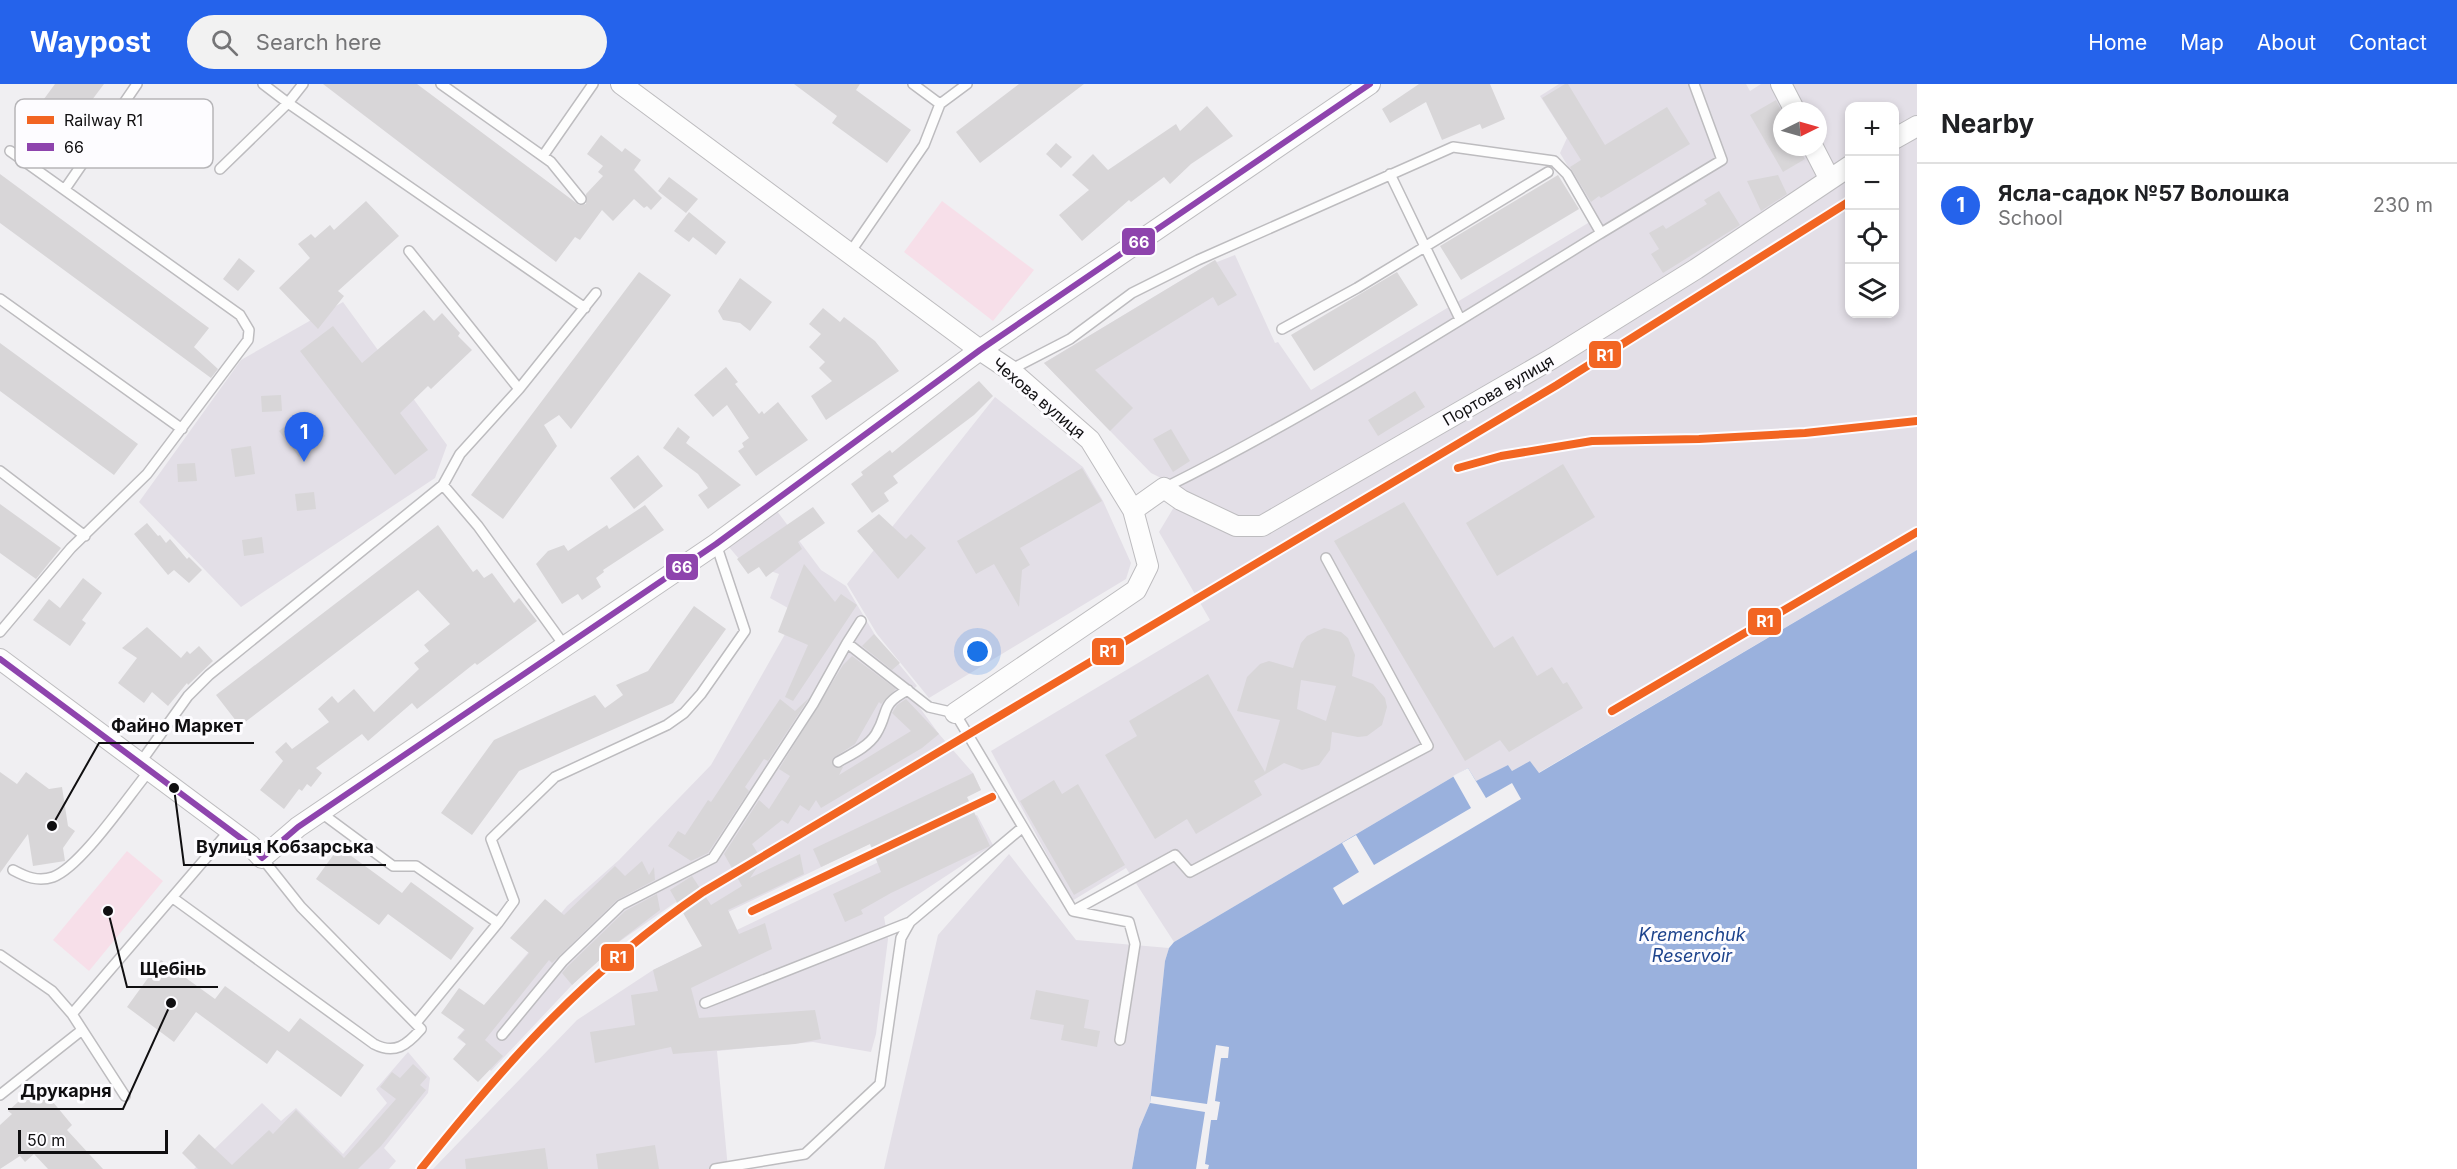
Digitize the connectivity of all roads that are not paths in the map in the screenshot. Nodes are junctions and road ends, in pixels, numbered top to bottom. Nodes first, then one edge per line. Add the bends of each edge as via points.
1 (137, 84) edge
2 (263, 84) edge
3 (303, 84) edge
4 (441, 84) edge
5 (593, 84) edge
6 (621, 84) edge
7 (913, 84) edge
8 (967, 84) edge
9 (1370, 84) edge
10 (1694, 84) edge
11 (1781, 84) edge
12 (127, 99) edge
13 (288, 102) junction
14 (1790, 102) edge
15 (940, 104) junction
16 (1917, 126) edge
17 (1899, 136) edge
18 (10, 151) dead end
19 (15, 154) edge
20 (543, 156) junction
21 (1818, 156) edge
22 (35, 168) edge
23 (79, 168) edge
24 (220, 168) dead end
25 (1845, 169) edge
26 (1548, 172) dead end
27 (1390, 174) junction
28 (1829, 178) junction
29 (65, 189) junction
30 (581, 199) dead end
31 (1601, 233) junction
32 (1424, 249) junction
33 (409, 251) dead end
34 (849, 254) junction
35 (596, 293) dead end
36 (0, 299) edge
37 (585, 308) junction
38 (1460, 320) junction
39 (1282, 329) dead end
40 (980, 350) junction
41 (1010, 370) junction
42 (519, 389) junction
43 (182, 429) junction
44 (0, 471) edge
45 (443, 485) junction
46 (1164, 488) junction
47 (1134, 510) junction
48 (85, 536) junction
49 (716, 544) junction
50 (1326, 558) dead end
51 (861, 621) dead end
52 (0, 632) edge
53 (847, 643) junction
54 (564, 645) junction
55 (0, 659) edge
56 (908, 690) junction
57 (956, 713) junction
58 (838, 762) dead end
59 (145, 766) junction
60 (319, 812) junction
61 (1023, 827) junction
62 (230, 830) junction
63 (262, 858) junction
64 (13, 870) dead end
65 (173, 898) junction
66 (1073, 911) junction
67 (910, 922) junction
68 (498, 924) junction
69 (0, 955) edge
70 (705, 1003) dead end
71 (72, 1014) junction
72 (416, 1023) junction
73 (82, 1030) junction
74 (502, 1035) dead end
75 (1120, 1040) dead end
76 (0, 1095) edge
77 (125, 1096) dead end
78 (715, 1169) edge

1 - 12 lane
2 - 13 lane
3 - 13 lane
4 - 20 lane
5 - 20 lane
6 - 34 street, Чехова вулиця
7 - 15 lane
8 - 15 lane
9 - 40 street
10 - 31 lane via 1722,160
11 - 14 street
13 - 24 lane
13 - 37 lane
15 - 34 lane via 924,145
16 - 17 street
18 - 19 lane
20 - 30 lane
21 - 28 street
22 - 29 lane
23 - 29 lane
25 - 28 street, Портова вулиця
26 - 32 lane
27 - 31 lane via 1453,147 1554,161 1567,174
27 - 32 lane
27 - 41 lane via 1132,293 1070,339
28 - 46 street, Портова вулиця via 1696,269 1553,358 1262,526 1236,526
29 - 43 lane via 240,315 249,330 248,340
31 - 38 lane
32 - 38 lane
32 - 39 lane
33 - 42 lane
34 - 40 street, Чехова вулиця
35 - 37 lane
36 - 43 lane
37 - 42 lane
38 - 46 lane via 1221,460
40 - 41 street, Чехова вулиця
40 - 49 street
41 - 47 street, Чехова вулиця via 1090,440
42 - 45 lane via 460,454
43 - 48 lane via 147,474
44 - 48 lane
45 - 54 lane via 478,526
45 - 59 lane via 209,675 188,696
46 - 47 street
47 - 57 street, Чехова вулиця via 1148,566 1136,590
48 - 52 lane
49 - 54 street
49 - 68 lane via 744,624 742,638 701,694 676,719 558,774 491,839 514,901
50 - 66 lane via 1428,746 1190,872 1175,855
51 - 53 lane
53 - 56 lane
53 - 74 lane via 813,704 713,858 621,905 563,961
54 - 60 street
55 - 59 street
56 - 57 lane via 933,709
56 - 58 lane via 889,702 873,738
57 - 61 lane
59 - 62 street
59 - 64 lane via 71,867 52,877 28,879
60 - 63 street
60 - 68 lane via 393,867 416,866
61 - 66 lane
61 - 67 lane
62 - 63 street
62 - 65 lane
63 - 72 lane via 301,907
65 - 71 lane
65 - 72 lane via 382,1049 406,1045 421,1029
66 - 75 lane via 1129,922 1135,944
67 - 70 lane
67 - 78 lane via 900,938 880,1084 805,1154
68 - 72 lane
69 - 71 lane via 52,992
71 - 73 lane
73 - 76 lane
73 - 77 lane

